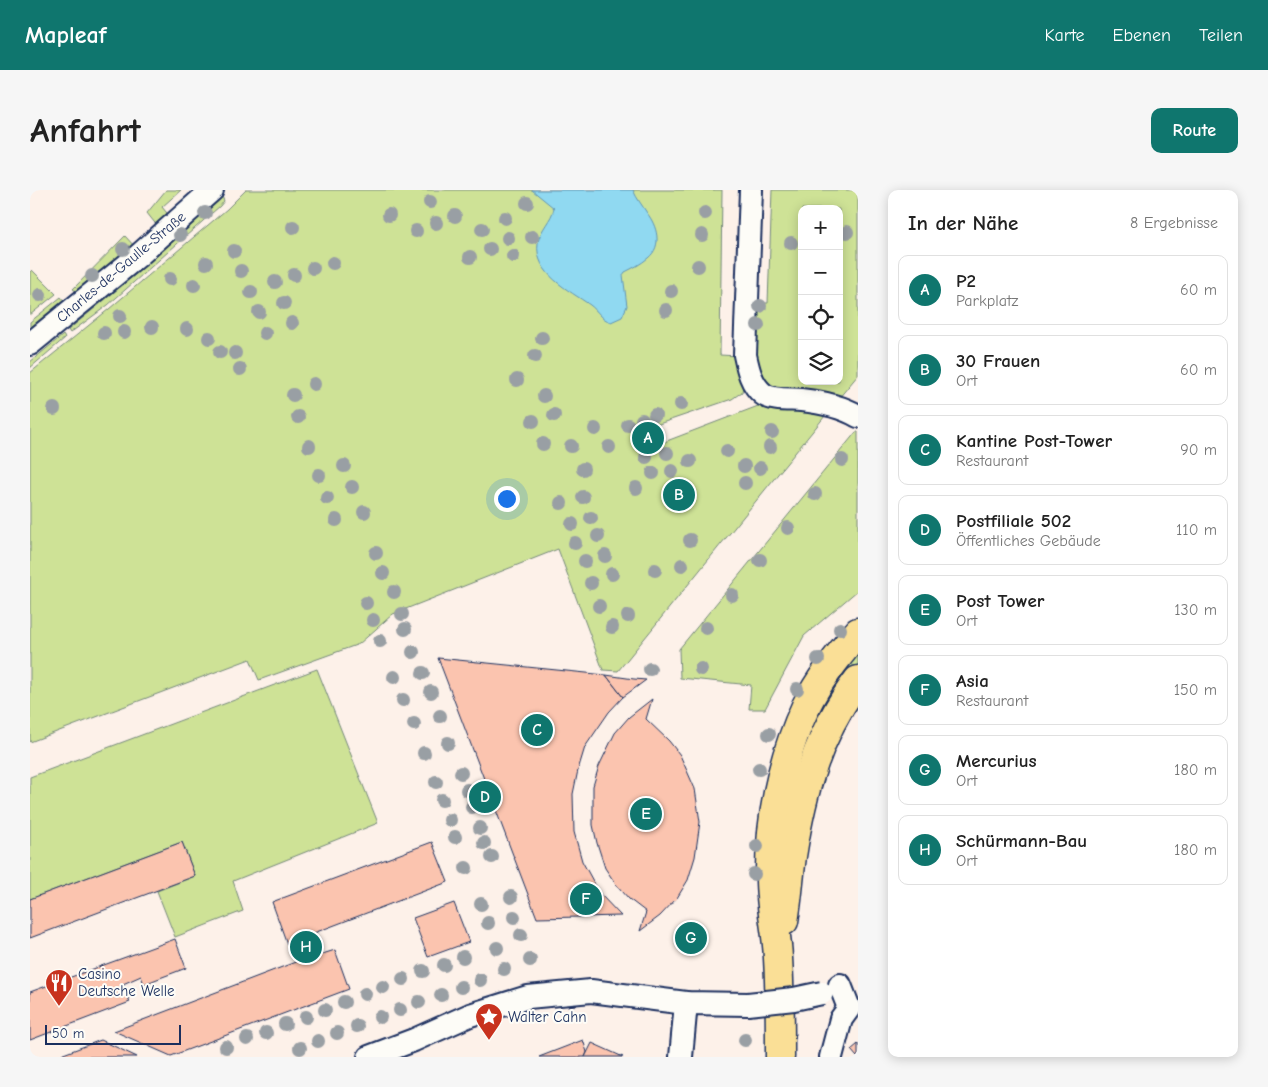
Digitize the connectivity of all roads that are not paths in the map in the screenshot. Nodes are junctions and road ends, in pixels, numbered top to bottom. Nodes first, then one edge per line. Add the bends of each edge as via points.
1 (212, 190) edge
2 (751, 190) edge
3 (30, 344) edge
4 (858, 416) edge
5 (858, 632) edge
6 (858, 680) edge
7 (778, 956) junction
8 (840, 985) edge
9 (686, 1003) junction
10 (369, 1057) edge
11 (681, 1057) edge
12 (780, 1057) edge
13 (831, 1057) edge

1 - 3 street, Charles-de-Gaulle-Straße via 138,256
2 - 4 street via 745,355 754,382 764,395 825,404
5 - 7 main road via 806,706 787,755 777,796 770,852 772,914
6 - 7 main road via 836,712 812,764 797,825
7 - 12 main road
8 - 9 street, bridge via 794,999 748,1004
8 - 13 street via 849,1008 842,1019
9 - 10 street via 591,991 528,997 470,1015
9 - 11 street

